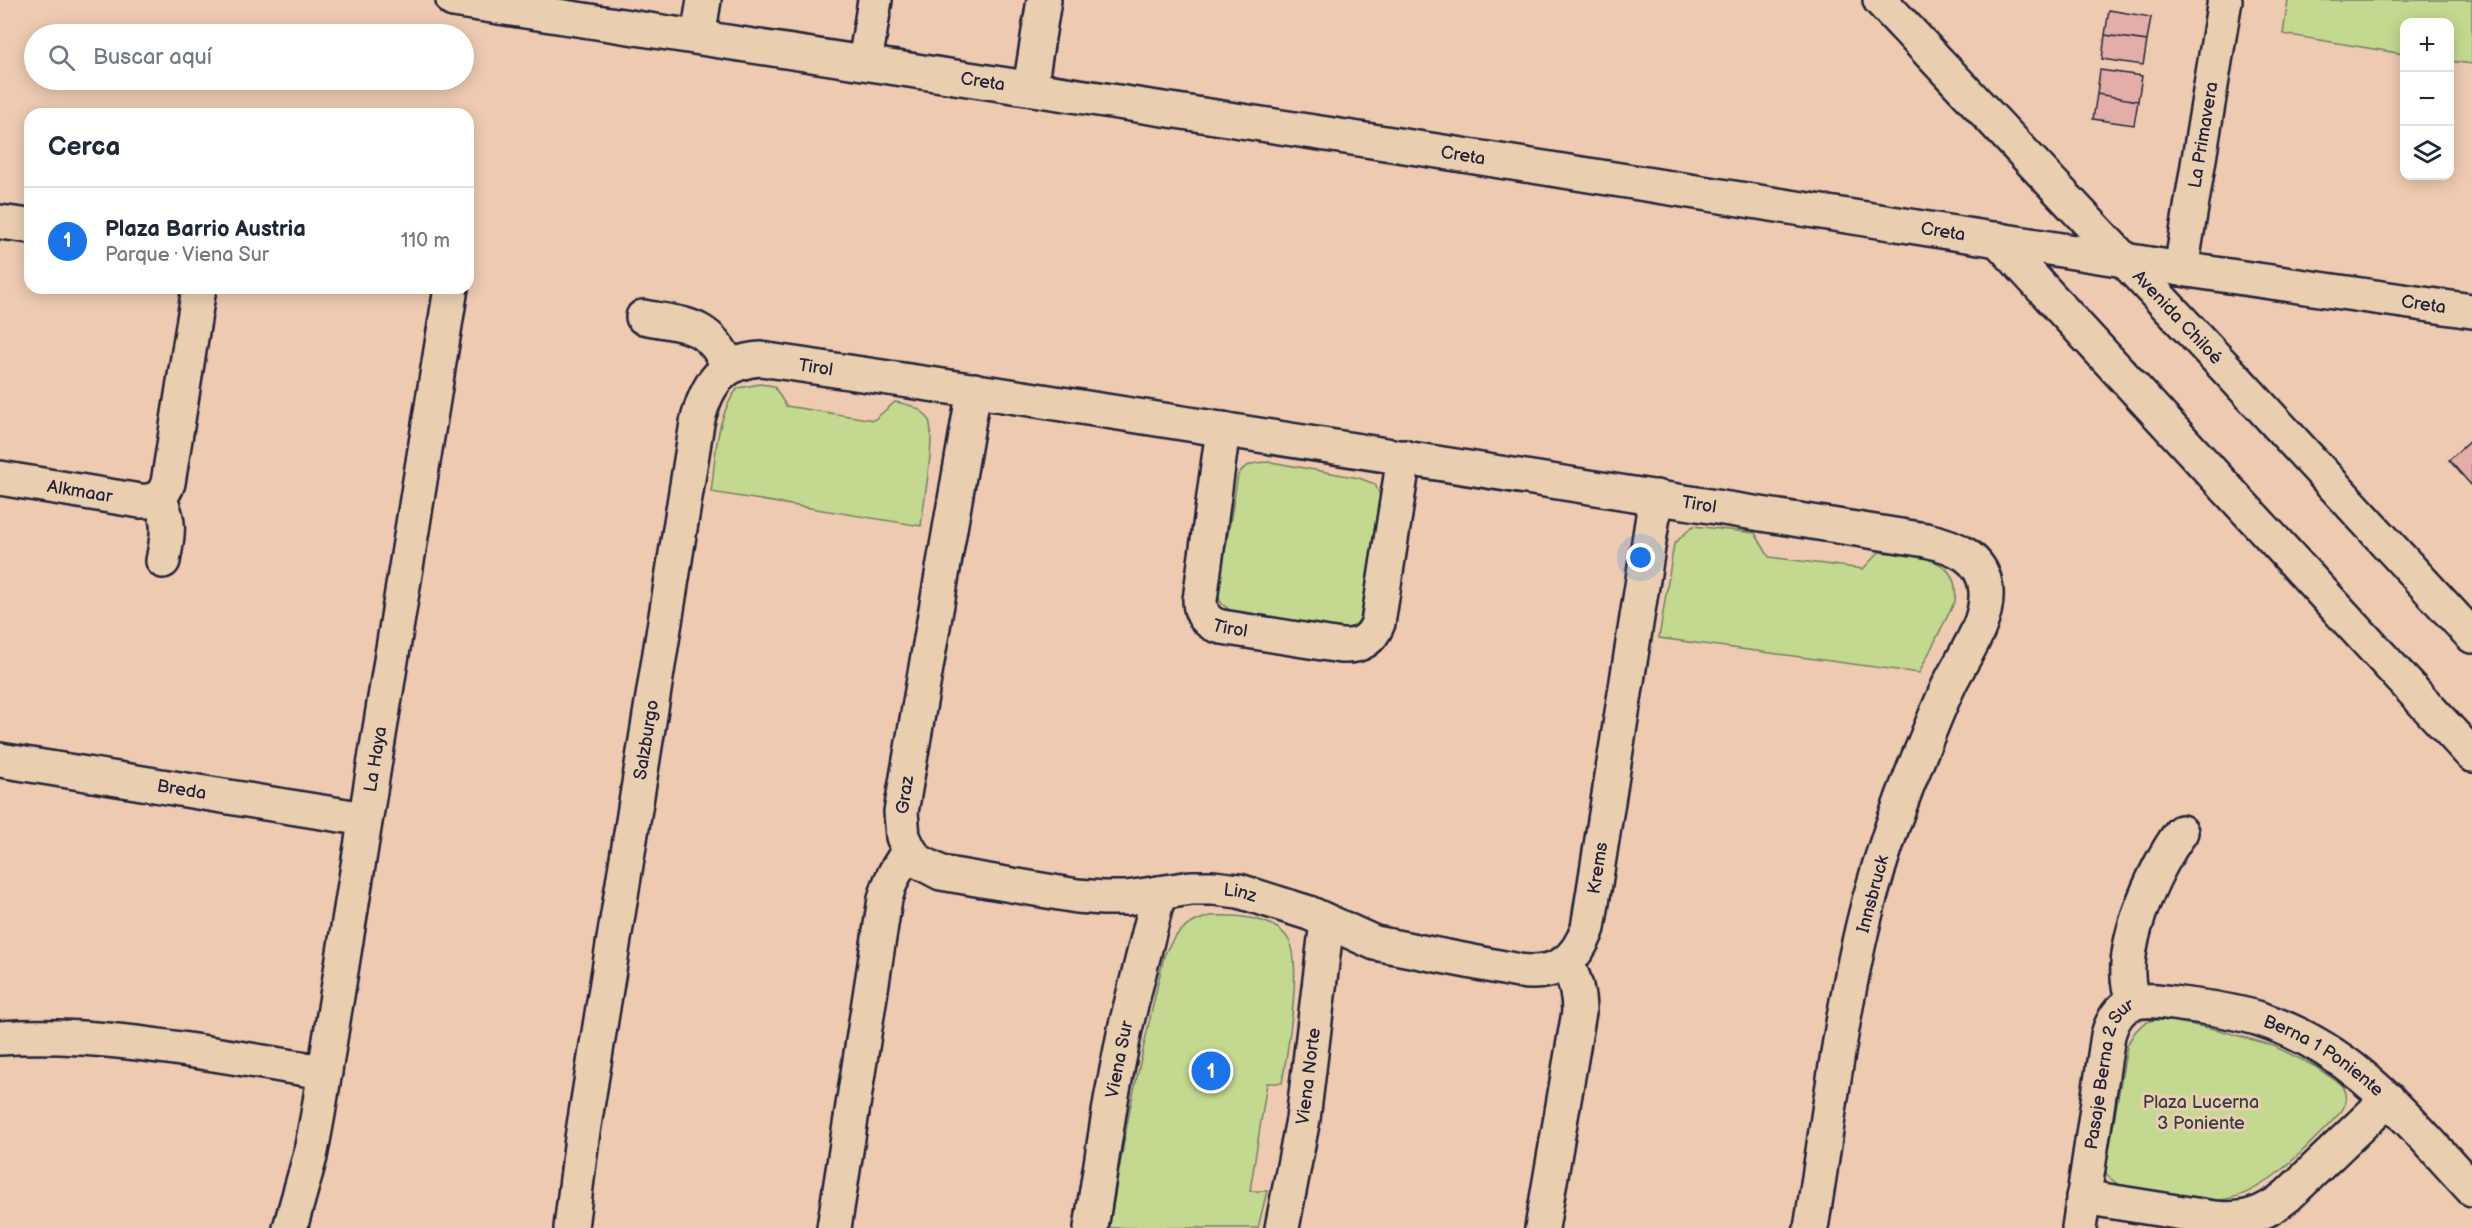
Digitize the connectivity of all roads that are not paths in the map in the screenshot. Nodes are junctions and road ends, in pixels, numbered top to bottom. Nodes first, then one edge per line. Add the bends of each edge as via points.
1 (453, 0) edge
2 (704, 0) edge
3 (875, 0) edge
4 (1044, 0) edge
5 (1880, 0) edge
6 (2224, 0) edge
7 (531, 6) edge
8 (698, 37) junction
9 (865, 63) junction
10 (1030, 88) junction
11 (0, 222) edge
12 (24, 225) edge
13 (1996, 239) junction
14 (2122, 260) junction
15 (2181, 269) junction
16 (198, 294) edge
17 (442, 294) edge
18 (2472, 311) edge
19 (643, 317) dead end
20 (729, 367) junction
21 (974, 390) junction
22 (1223, 429) junction
23 (1404, 457) junction
24 (0, 478) edge
25 (1656, 497) junction
26 (159, 498) junction
27 (163, 561) dead end
28 (1983, 576) joint
29 (2472, 636) edge
30 (2472, 755) edge
31 (0, 760) edge
32 (365, 819) junction
33 (2181, 832) dead end
34 (910, 851) junction
35 (1159, 893) junction
36 (1328, 922) junction
37 (1566, 962) junction
38 (2134, 1002) junction
39 (0, 1038) edge
40 (325, 1072) junction
41 (2388, 1099) junction
42 (2472, 1190) edge
43 (2081, 1213) edge
44 (290, 1228) edge
45 (571, 1228) edge
46 (834, 1228) edge
47 (1091, 1228) edge
48 (1282, 1228) edge
49 (1542, 1228) edge
50 (1811, 1228) edge

1 - 7 street, Creta
2 - 8 street
3 - 9 street
4 - 10 street
5 - 14 street, Avenida Chiloé
6 - 15 street, La Primavera
7 - 8 street, Creta
8 - 9 street, Creta
9 - 10 street, Creta
10 - 13 street, Creta
11 - 12 street
13 - 14 street, Creta
13 - 30 street
14 - 15 street, Creta
14 - 29 street, Avenida Chiloé
15 - 18 street, Creta
16 - 26 street via 168,483
17 - 32 street, La Haya
19 - 20 street via 700,331 715,341
20 - 21 street, Tirol via 750,360 775,360
20 - 45 street, Salzburgo via 712,384 698,423 582,1137
21 - 22 street, Tirol
21 - 34 street, Graz via 901,812 903,837
22 - 23 street, Tirol
22 - 23 street, Tirol via 1200,600 1204,617 1222,627 1341,646 1369,639 1378,623
23 - 25 street, Tirol
24 - 26 street, Alkmaar via 140,501
25 - 28 street, Tirol via 1943,544 1967,554
25 - 37 street, Krems via 1588,928 1577,951
26 - 27 street via 169,530
28 - 50 street, Innsbruck via 1983,616 1911,774 1869,901
31 - 32 street, Breda
32 - 40 street, La Haya
33 - 38 street, Pasaje Berna 2 Sur via 2155,872 2137,921 2127,975
34 - 35 street, Linz via 918,861 941,873 1034,889 1103,898
34 - 46 street via 891,878 885,899
35 - 36 street, Linz via 1213,888 1239,891
35 - 47 street, Viena Sur via 1125,1029
36 - 37 street, Linz via 1383,945 1519,971 1547,971
36 - 48 street, Viena Norte via 1303,1119
37 - 49 street via 1576,982 1579,1012
38 - 41 street, Berna 1 Poniente via 2149,999 2215,1008 2296,1033 2360,1073
38 - 43 street, Pasaje Berna 2 Sur via 2121,1009 2108,1035
39 - 40 street via 76,1037 135,1043
40 - 44 street, La Haya via 310,1157
41 - 42 street, Berna 1 Poniente
41 - 43 street via 2287,1196 2252,1217 2233,1220

